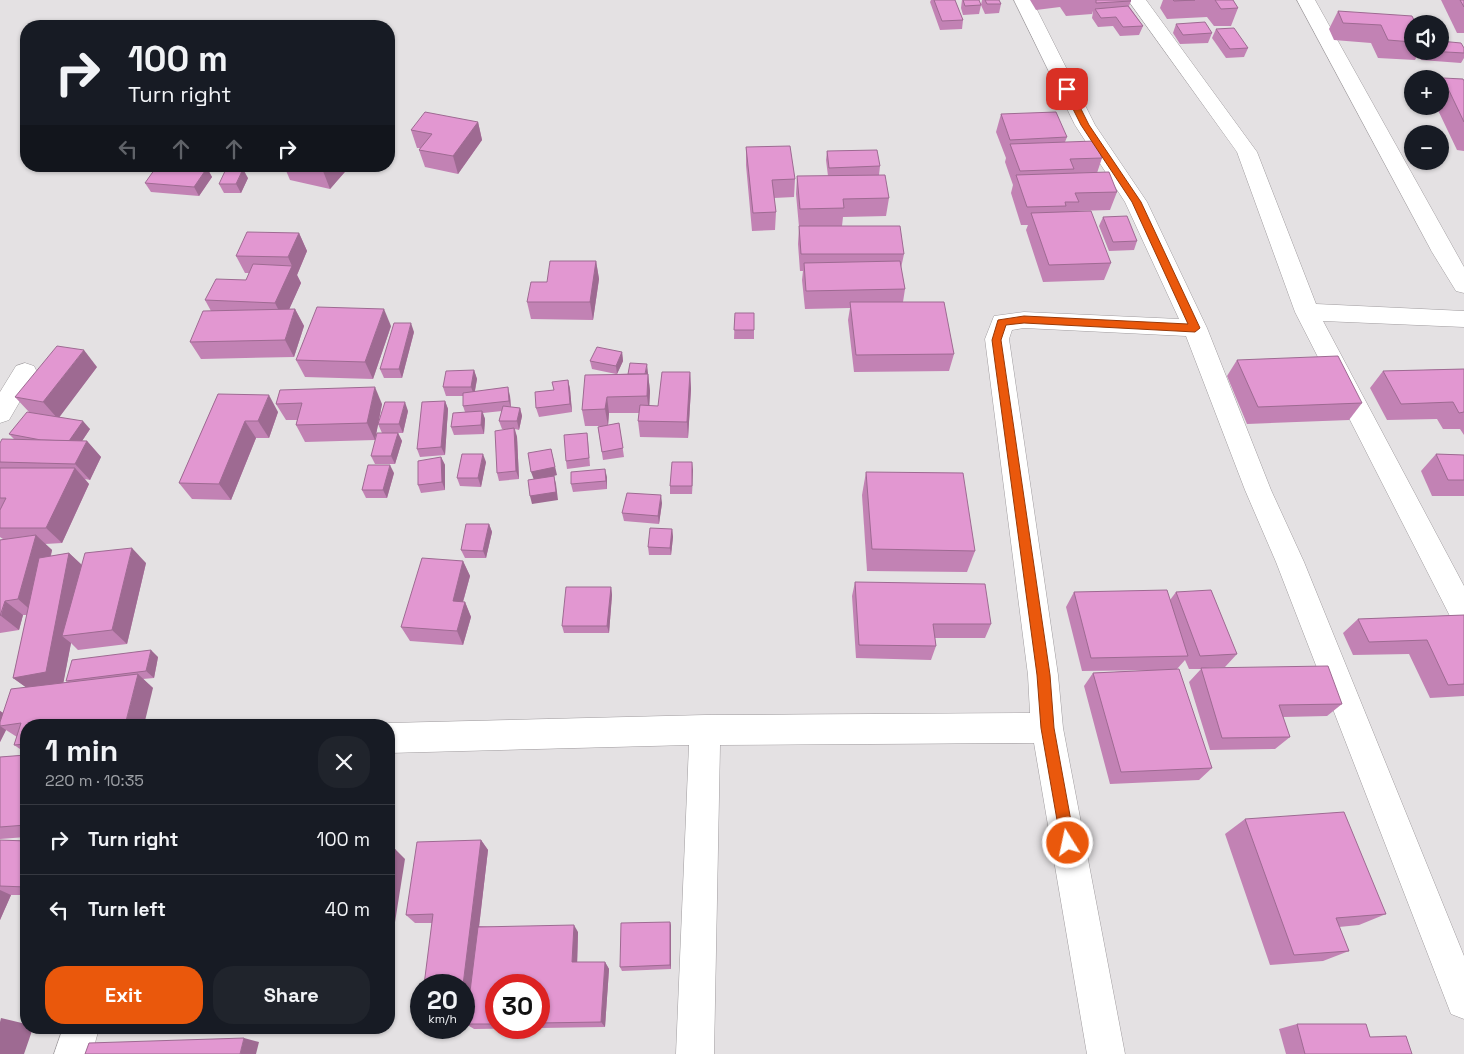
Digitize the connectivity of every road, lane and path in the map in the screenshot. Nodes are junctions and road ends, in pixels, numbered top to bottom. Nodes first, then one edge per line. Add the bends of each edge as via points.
1 (1023, 0) edge
2 (1137, 0) edge
3 (1306, 0) edge
4 (1464, 285) edge
5 (1307, 312) junction
6 (1464, 319) edge
7 (1195, 328) junction
8 (25, 372) dead end
9 (0, 413) edge
10 (1464, 615) edge
11 (1047, 728) junction
12 (705, 730) junction
13 (395, 738) edge
14 (1464, 1001) edge
15 (79, 1034) edge
16 (73, 1054) edge
17 (695, 1054) edge
18 (1106, 1054) edge

1 - 7 street via 1085,125 1136,202
2 - 5 street via 1247,152
3 - 4 street
5 - 6 street
5 - 10 street
7 - 11 street via 1034,320 1002,322 996,340 1043,675
7 - 14 street
8 - 9 street
11 - 12 street
11 - 18 street
12 - 13 street
12 - 17 street
15 - 16 street

